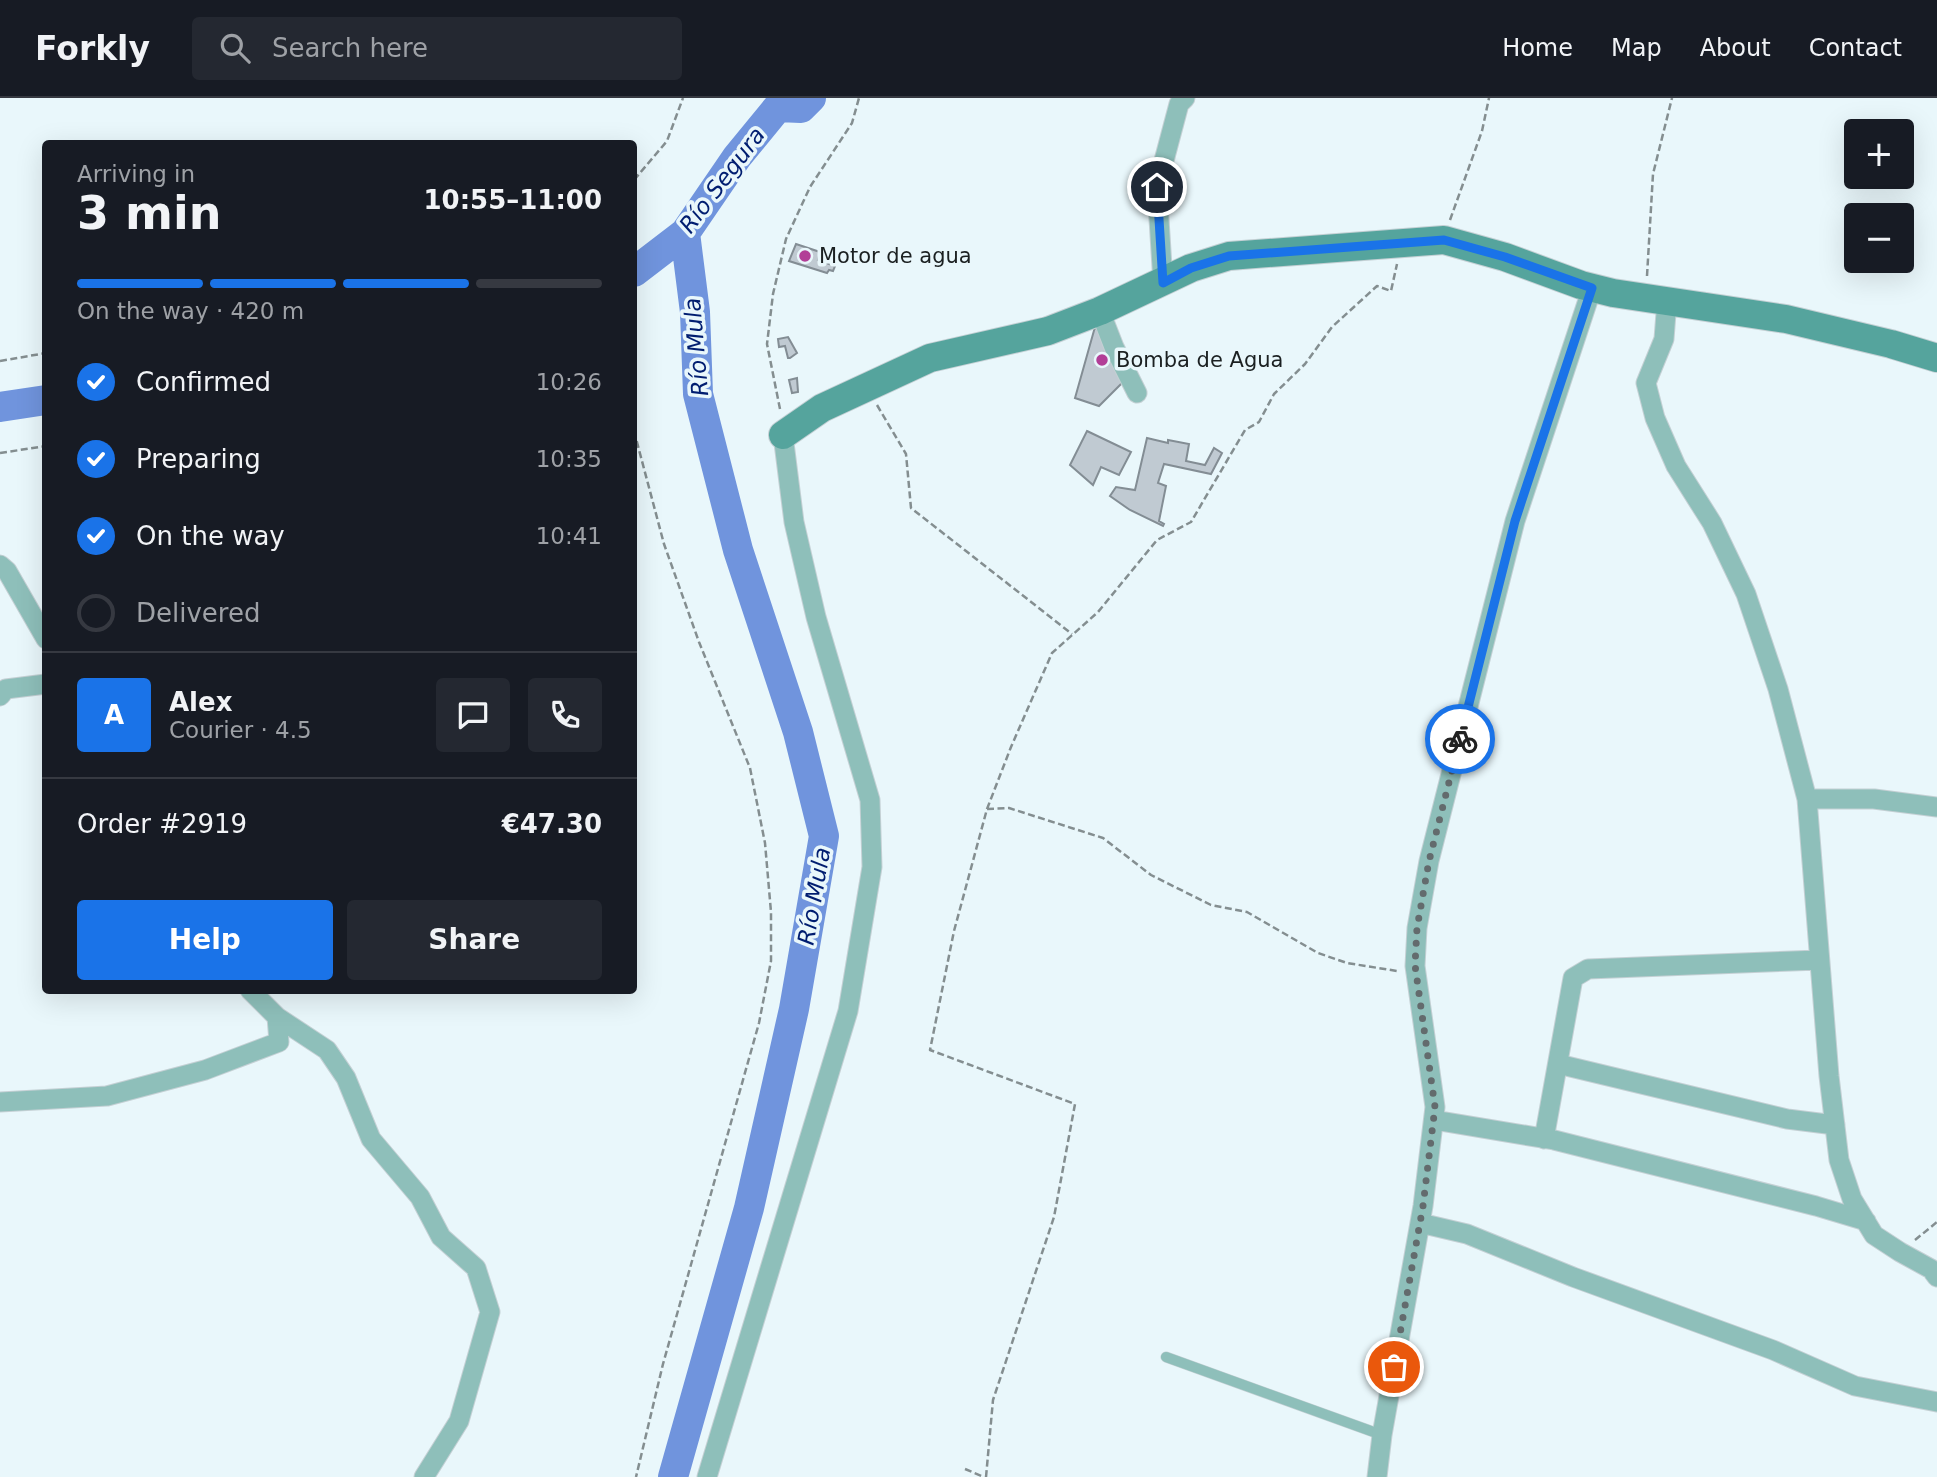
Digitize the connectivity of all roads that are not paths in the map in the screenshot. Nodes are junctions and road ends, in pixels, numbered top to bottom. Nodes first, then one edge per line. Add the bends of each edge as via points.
1 (1185, 98) edge
2 (1163, 283) junction
3 (1592, 288) junction
4 (1656, 299) junction
5 (1100, 311) junction
6 (1937, 358) edge
7 (1137, 393) dead end
8 (783, 435) joint
9 (0, 565) edge
10 (42, 632) edge
11 (42, 684) edge
12 (0, 696) edge
13 (1807, 799) junction
14 (1937, 807) edge
15 (1819, 960) junction
16 (259, 994) edge
17 (277, 1017) junction
18 (1558, 1064) junction
19 (0, 1102) edge
20 (1434, 1120) junction
21 (1835, 1125) junction
22 (1544, 1139) junction
23 (1866, 1222) junction
24 (1420, 1223) junction
25 (1937, 1277) edge
26 (1166, 1357) dead end
27 (1937, 1402) edge
28 (1382, 1435) junction
29 (424, 1477) edge
30 (706, 1477) edge
31 (1377, 1477) edge

1 - 2 street via 1157,187
2 - 3 main road via 1229,256 1444,240
2 - 5 main road
3 - 4 main road
3 - 20 street via 1515,521 1429,861 1417,928 1416,973
4 - 6 main road via 1786,318
4 - 13 street via 1664,339 1646,383 1655,418 1746,594 1778,689
5 - 7 street
5 - 8 main road via 1048,331 930,358 821,408
8 - 30 street via 794,522 810,590 870,800 872,867 848,1011
9 - 10 street
11 - 12 street via 6,689
13 - 14 street via 1874,799
13 - 15 street
15 - 18 street via 1588,969 1573,978
15 - 21 street
16 - 17 street
17 - 19 street via 279,1042 205,1070 107,1096
17 - 29 street via 327,1050 346,1078 371,1139 420,1197 441,1237 476,1268 490,1312 458,1421
18 - 21 street
18 - 22 street
20 - 22 street
20 - 24 street
21 - 23 street via 1839,1160 1852,1199
22 - 23 street
23 - 25 street via 1874,1235
24 - 27 street via 1467,1234 1773,1350 1855,1386
24 - 28 street
26 - 28 lane
28 - 31 street

